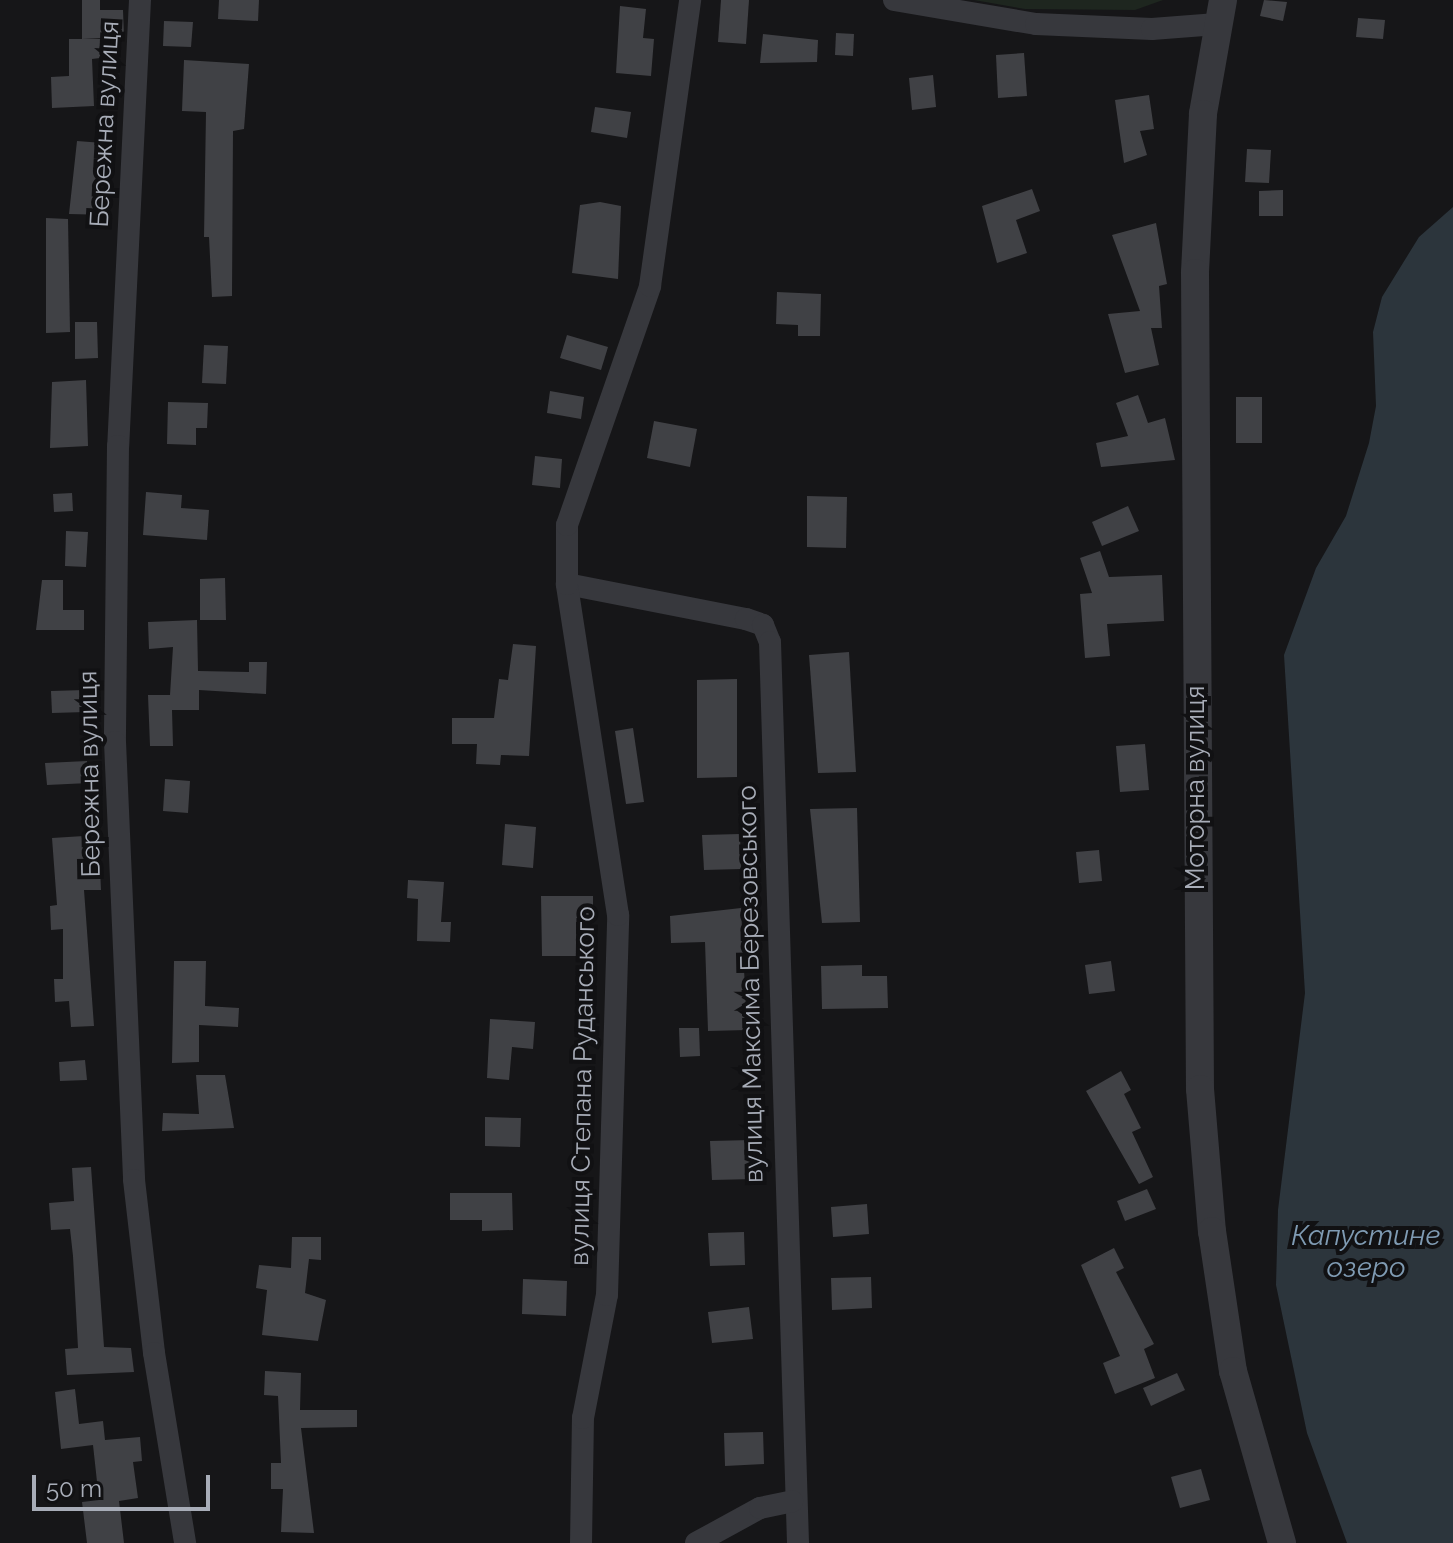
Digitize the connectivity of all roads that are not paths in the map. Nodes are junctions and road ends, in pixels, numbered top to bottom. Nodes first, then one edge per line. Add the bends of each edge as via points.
1 (140, 0) edge
2 (690, 0) edge
3 (894, 0) edge
4 (1220, 12) edge
5 (567, 584) junction
6 (792, 1501) junction
7 (185, 1543) edge
8 (581, 1543) edge
9 (696, 1543) edge
10 (798, 1543) edge
11 (1282, 1543) edge

1 - 7 street, Бережна вулиця via 118,446 115,742 134,1180 154,1353
2 - 5 street, вулиця Степана Руданського via 650,286 567,525
3 - 4 street, Моторна вулиця via 1036,24 1152,29
4 - 11 street, Моторна вулиця via 1203,114 1195,273 1200,1089 1212,1231 1233,1371
5 - 6 street, вулиця Максима Березовського via 746,619 763,625 770,642
5 - 8 street, вулиця Степана Руданського via 618,915 607,1295 583,1418
6 - 9 street via 760,1508
6 - 10 street, вулиця Максима Березовського

